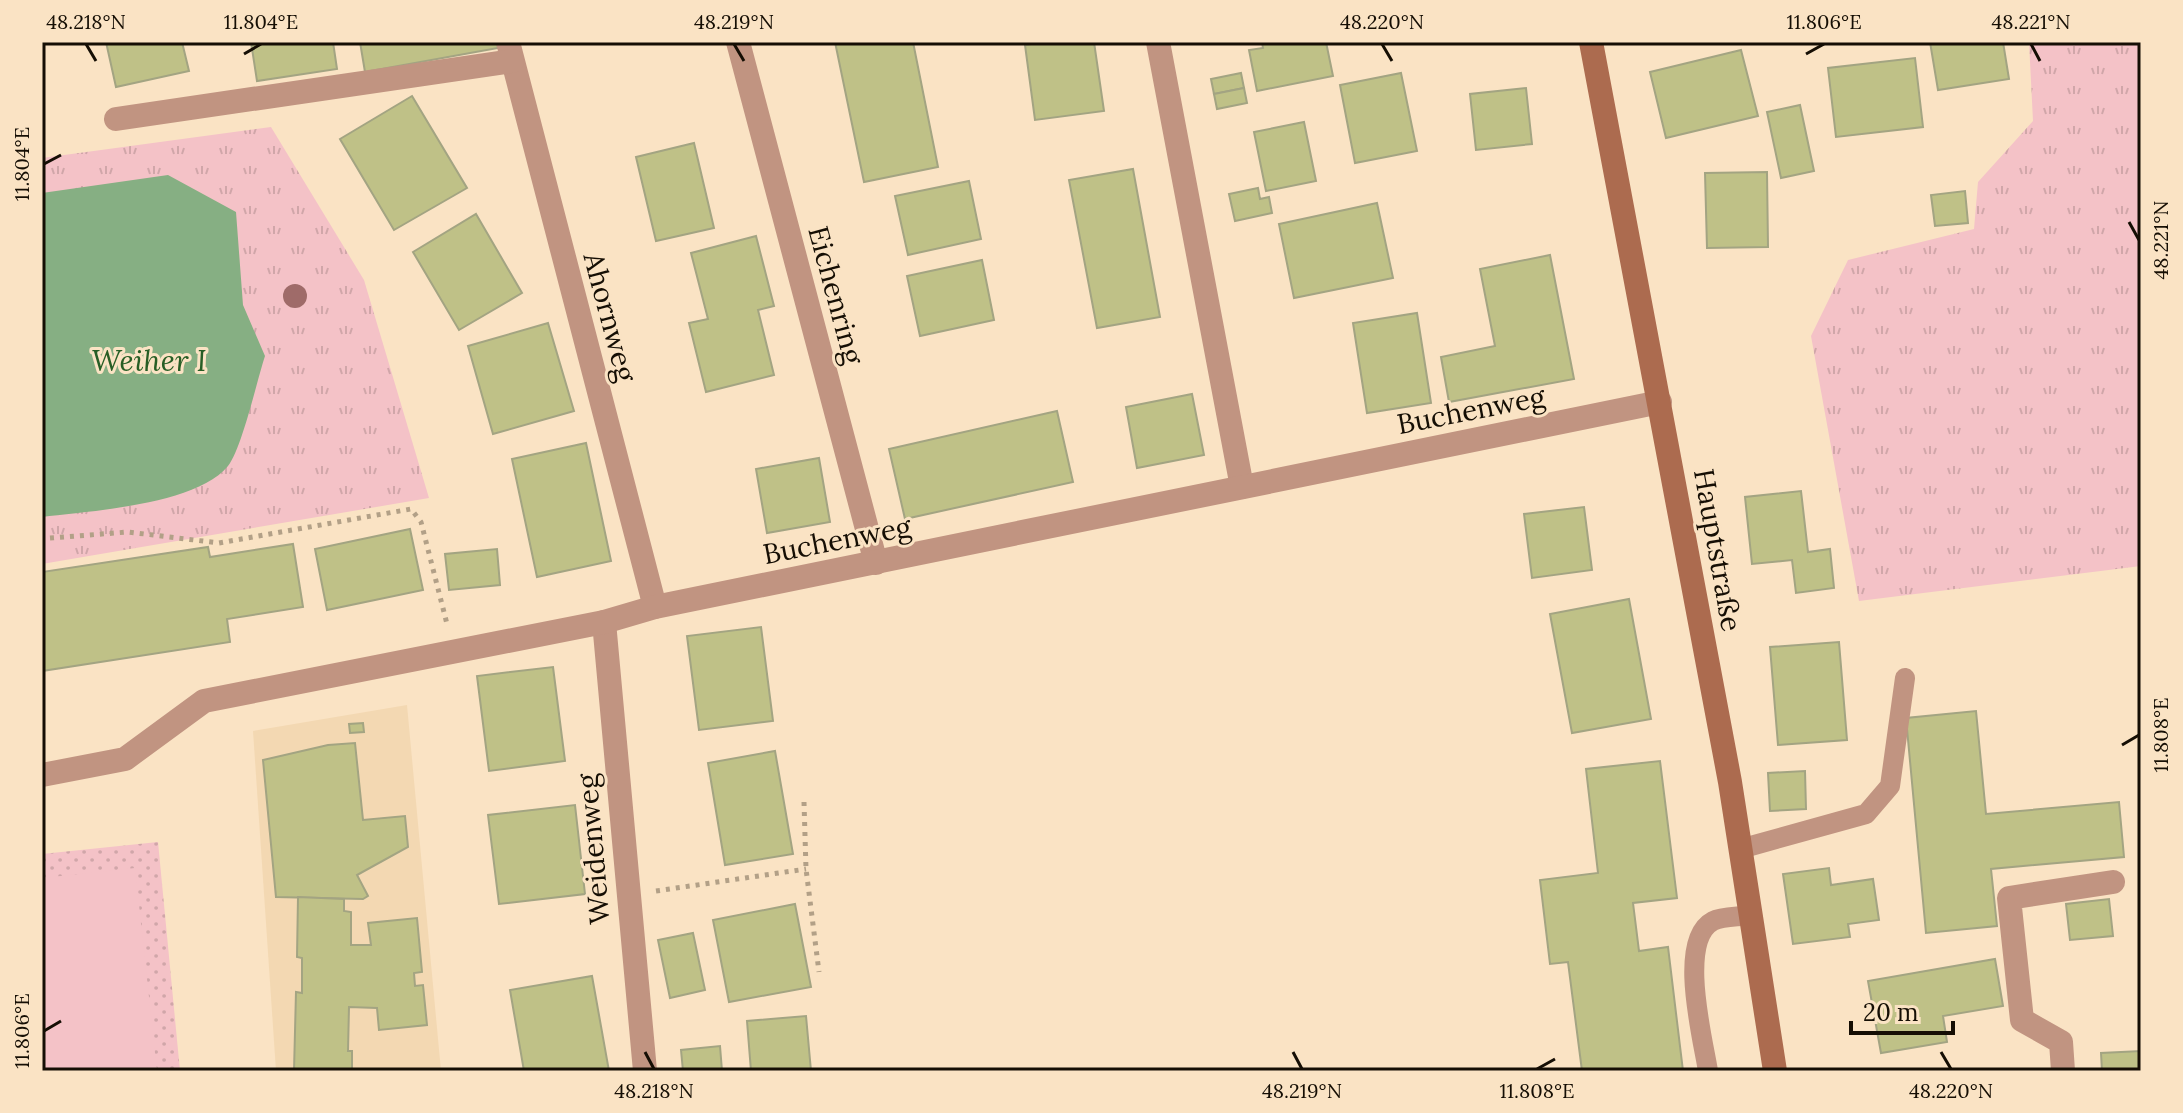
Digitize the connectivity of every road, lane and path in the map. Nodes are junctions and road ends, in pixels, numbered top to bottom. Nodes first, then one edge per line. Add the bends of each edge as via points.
1 (738, 42) edge
2 (1158, 42) edge
3 (1591, 42) edge
4 (510, 51) edge
5 (116, 119) dead end
6 (1660, 402) junction
7 (1242, 487) junction
8 (50, 538) dead end
9 (876, 563) junction
10 (655, 607) junction
11 (604, 622) junction
12 (454, 652) junction
13 (1905, 678) dead end
14 (42, 775) edge
15 (804, 802) dead end
16 (1740, 849) junction
17 (806, 869) junction
18 (2113, 882) dead end
19 (627, 895) junction
20 (1750, 915) junction
21 (819, 972) dead end
22 (645, 1071) edge
23 (1708, 1071) edge
24 (1775, 1071) edge
25 (2063, 1071) edge

1 - 9 street, Eichenring
2 - 7 street
3 - 6 street, Hauptstraße
4 - 5 street
4 - 10 street, Ahornweg
6 - 7 street, Buchenweg
6 - 16 street, Hauptstraße
7 - 9 street, Buchenweg
8 - 12 path via 128,532 219,543 411,509 421,522
9 - 10 street, Buchenweg
10 - 11 street, Buchenweg
11 - 12 street, Buchenweg
11 - 19 street, Weidenweg
12 - 14 street, Buchenweg via 204,701 125,759
13 - 16 lane via 1890,786 1866,814
15 - 17 path
16 - 20 street, Hauptstraße
17 - 19 path
17 - 21 path
18 - 25 street via 2009,898 2022,1020 2061,1042
19 - 22 street, Weidenweg
20 - 23 lane via 1712,921 1698,937 1693,971
20 - 24 street, Hauptstraße

